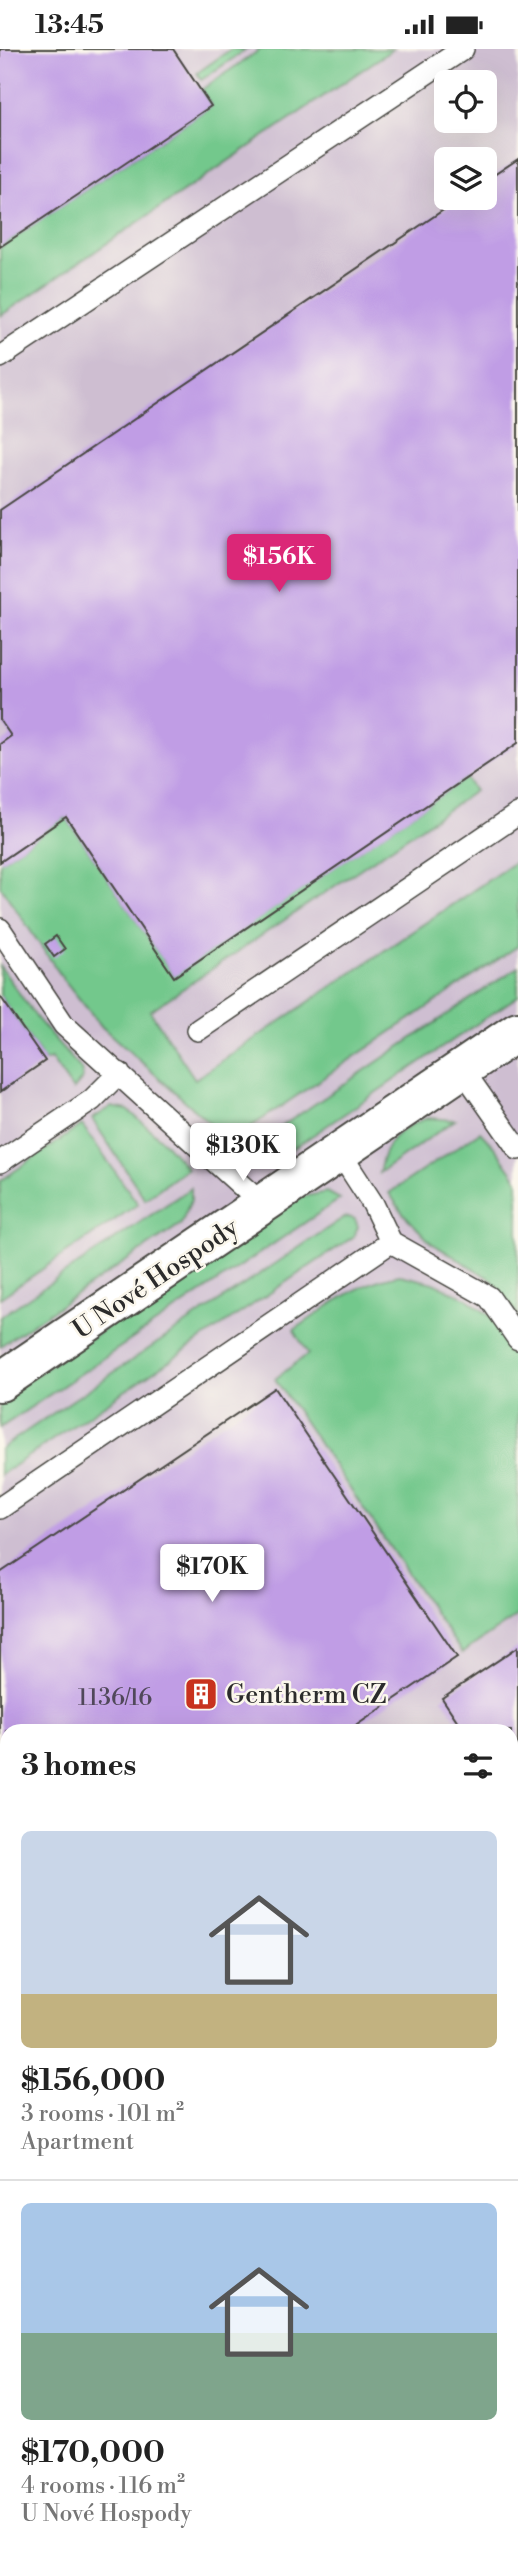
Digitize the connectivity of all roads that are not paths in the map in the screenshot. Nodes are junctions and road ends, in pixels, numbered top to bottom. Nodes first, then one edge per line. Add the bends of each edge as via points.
1 (463, 49) edge
2 (0, 357) edge
3 (518, 814) edge
4 (0, 929) edge
5 (198, 1030) dead end
6 (518, 1031) edge
7 (462, 1069) junction
8 (119, 1073) junction
9 (518, 1149) edge
10 (340, 1153) junction
11 (0, 1162) edge
12 (263, 1205) junction
13 (391, 1242) junction
14 (518, 1339) edge
15 (0, 1382) edge
16 (0, 1508) edge

1 - 2 lane
3 - 5 lane
4 - 8 lane via 64,1025
6 - 7 street, U Nové Hospody
7 - 9 lane
7 - 10 street, U Nové Hospody
8 - 11 lane via 92,1100
8 - 12 lane
10 - 12 street, U Nové Hospody
10 - 13 lane
12 - 15 street, U Nové Hospody
13 - 14 lane via 489,1297
13 - 16 lane

